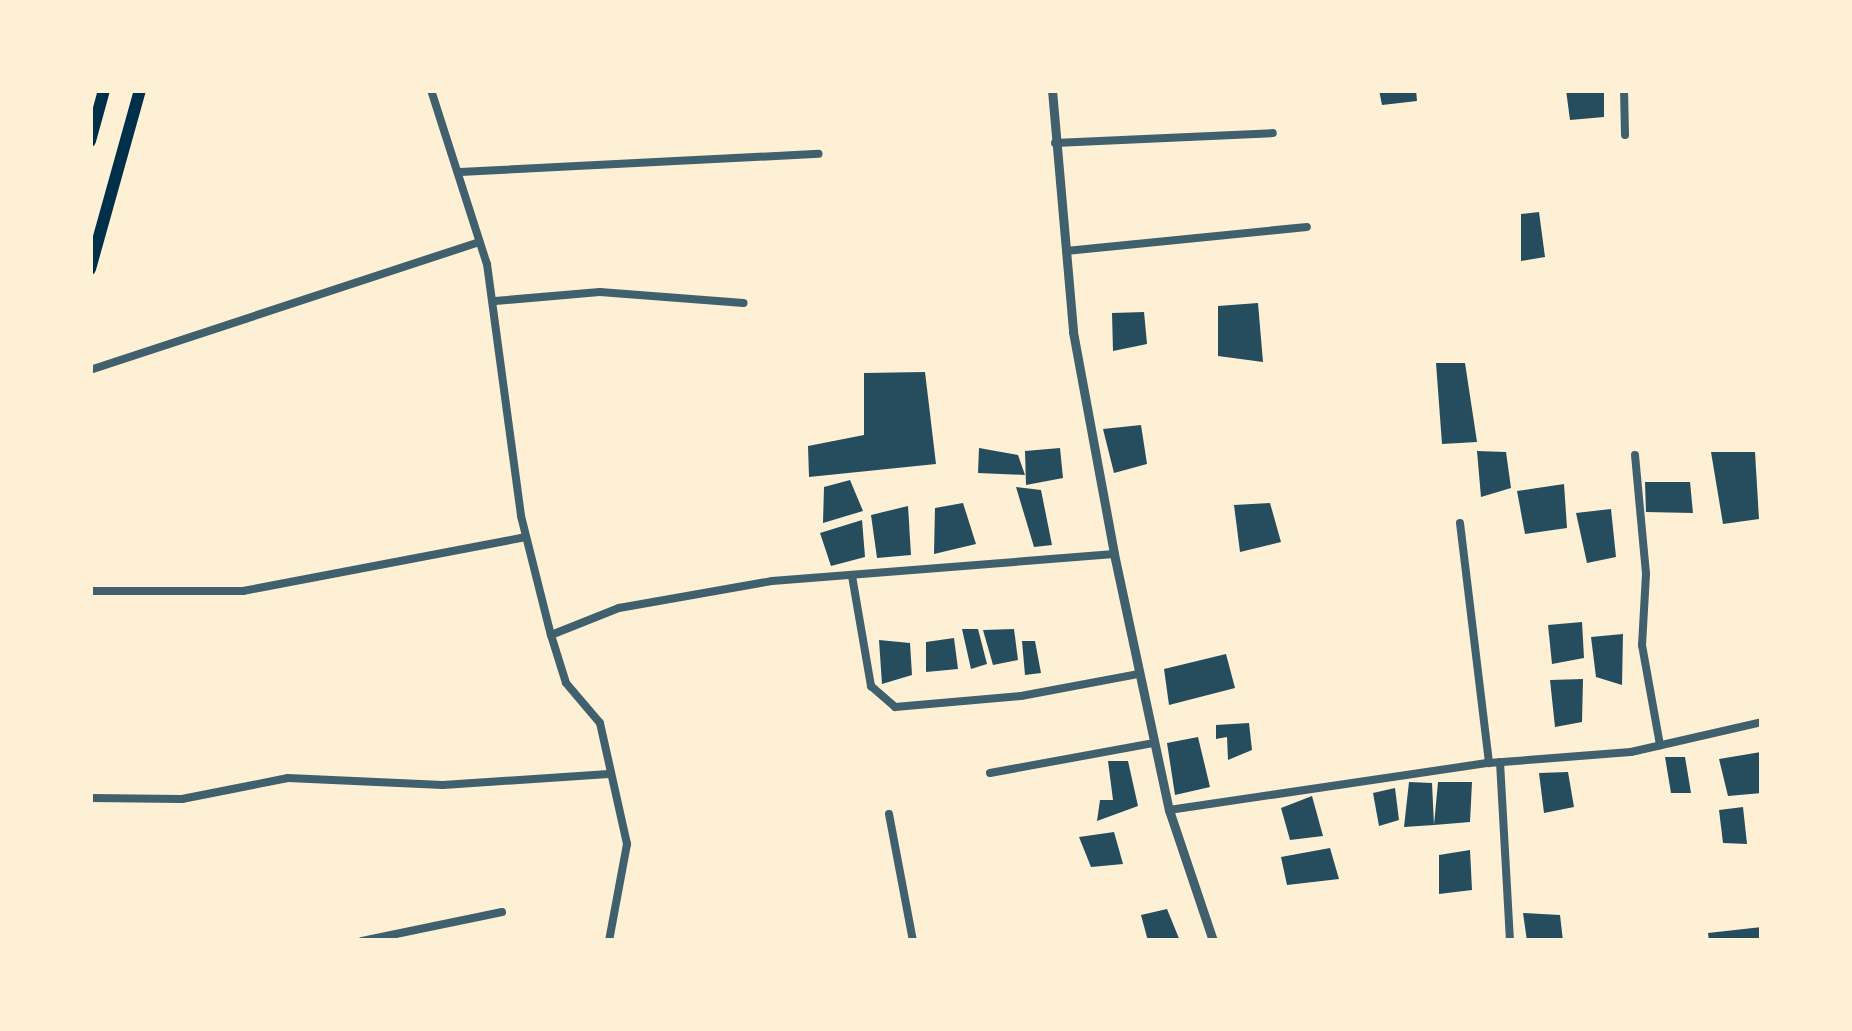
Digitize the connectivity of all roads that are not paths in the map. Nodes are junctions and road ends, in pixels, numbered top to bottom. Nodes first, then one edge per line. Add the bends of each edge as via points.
1 (104, 90) edge
2 (140, 90) edge
3 (431, 90) edge
4 (1052, 90) edge
5 (1624, 90) edge
6 (1273, 134) dead end
7 (1624, 135) dead end
8 (90, 141) edge
9 (1055, 143) junction
10 (819, 154) dead end
11 (460, 172) junction
12 (1307, 226) dead end
13 (480, 242) junction
14 (1066, 251) junction
15 (90, 269) edge
16 (495, 301) junction
17 (744, 303) dead end
18 (90, 370) edge
19 (1635, 455) dead end
20 (1460, 524) dead end
21 (526, 537) junction
22 (1114, 554) junction
23 (852, 576) junction
24 (90, 591) edge
25 (551, 635) junction
26 (1139, 674) junction
27 (1762, 722) edge
28 (1154, 743) junction
29 (1660, 745) junction
30 (1500, 761) junction
31 (1489, 763) junction
32 (990, 772) dead end
33 (610, 774) junction
34 (90, 798) edge
35 (1169, 810) junction
36 (889, 814) dead end
37 (502, 912) dead end
38 (362, 941) edge
39 (609, 941) edge
40 (914, 941) edge
41 (1213, 941) edge
42 (1510, 941) edge

1 - 8 main road
2 - 15 main road
3 - 11 street
4 - 9 street
5 - 7 street
6 - 9 street
9 - 14 street
10 - 11 street
11 - 13 street
12 - 14 street
13 - 16 street
13 - 18 street
14 - 22 street
16 - 17 street via 600,292
16 - 21 street
19 - 29 street via 1646,574 1642,645
20 - 31 street
21 - 24 street via 243,591
21 - 25 street
22 - 23 street
22 - 26 street
23 - 25 street via 682,595
23 - 26 street via 871,686 895,707
25 - 33 street via 566,683 600,723
26 - 28 street
27 - 29 street
28 - 32 street
28 - 35 street
29 - 30 street
30 - 31 street
30 - 42 street
31 - 35 street
33 - 34 street via 443,785 288,778 182,799
33 - 39 street via 627,844
35 - 41 street
36 - 40 street
37 - 38 street

